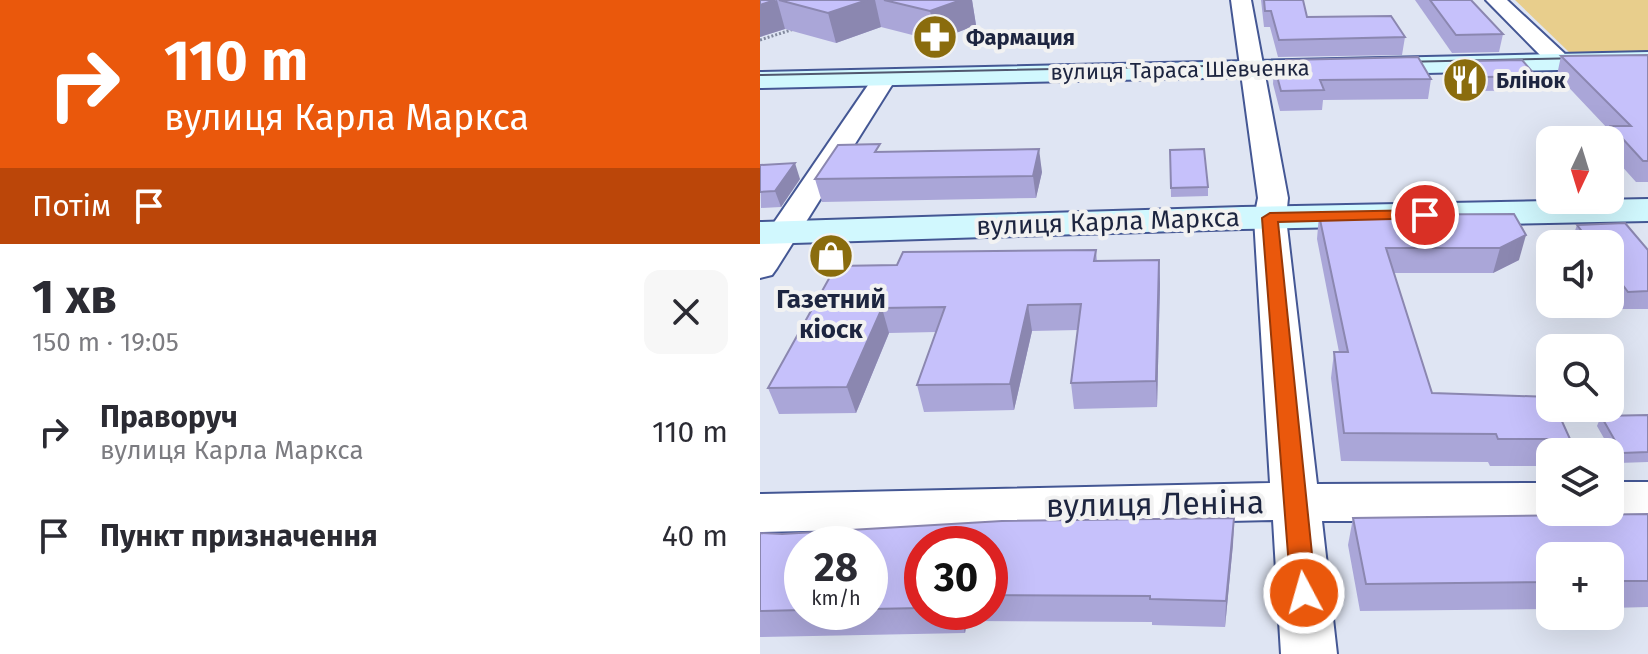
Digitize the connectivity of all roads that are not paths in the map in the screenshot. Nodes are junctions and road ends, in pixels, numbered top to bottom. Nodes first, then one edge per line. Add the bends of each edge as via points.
1 (1241, 0) edge
2 (1496, 0) edge
3 (1648, 60) edge
4 (1554, 62) junction
5 (1251, 68) junction
6 (885, 77) junction
7 (760, 80) edge
8 (1648, 210) edge
9 (1270, 218) junction
10 (772, 233) edge
11 (760, 268) edge
12 (1295, 501) junction
13 (1624, 501) edge
14 (1648, 501) edge
15 (1536, 502) edge
16 (760, 513) edge
17 (1309, 654) edge

1 - 5 street
2 - 4 street via 1556,58
3 - 4 main road, вулиця Тараса Шевченка
4 - 5 main road, вулиця Тараса Шевченка
5 - 6 main road, вулиця Тараса Шевченка
5 - 9 street via 1273,198
6 - 7 main road, вулиця Тараса Шевченка
6 - 10 street
8 - 9 main road, вулиця Карла Маркса
9 - 10 main road, вулиця Карла Маркса
9 - 12 street
10 - 11 street
12 - 15 street, вулиця Леніна
12 - 16 street, вулиця Леніна
12 - 17 street
13 - 14 street

